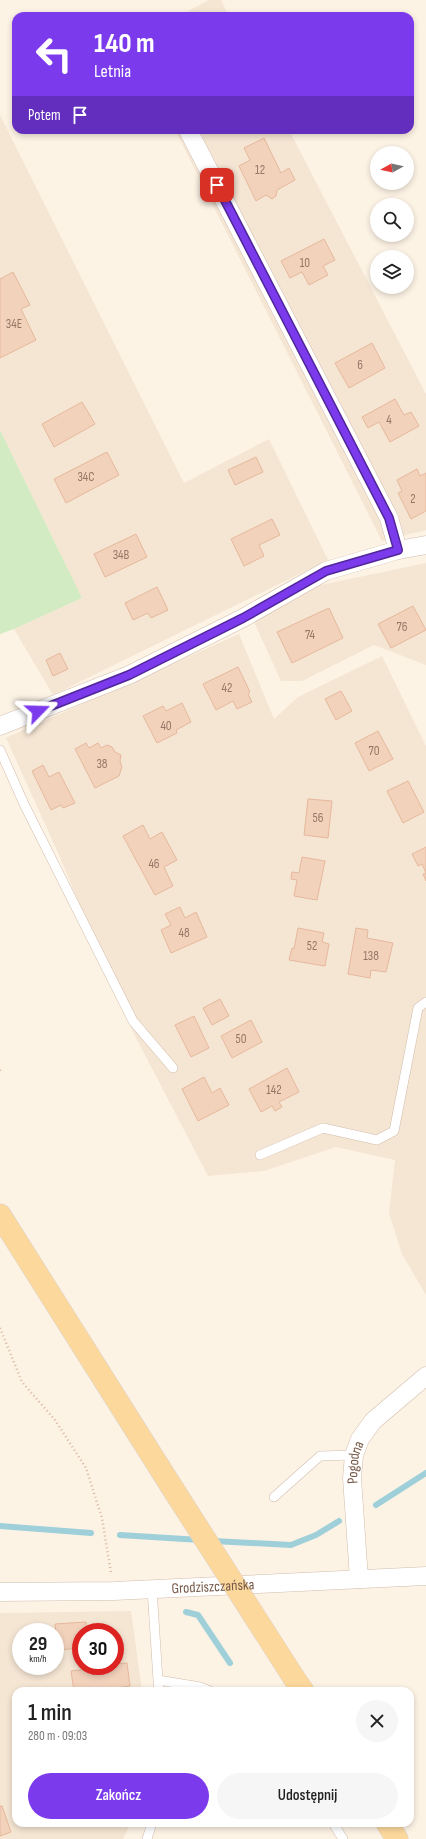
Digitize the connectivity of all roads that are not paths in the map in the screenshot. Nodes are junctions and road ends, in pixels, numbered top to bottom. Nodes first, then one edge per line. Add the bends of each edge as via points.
1 (190, 134) edge
2 (426, 545) edge
3 (398, 550) junction
4 (0, 726) edge
5 (0, 750) edge
6 (426, 1002) edge
7 (173, 1068) dead end
8 (260, 1155) dead end
9 (0, 1215) edge
10 (426, 1376) edge
11 (354, 1455) junction
12 (274, 1498) dead end
13 (426, 1576) edge
14 (359, 1579) junction
15 (152, 1589) junction
16 (0, 1592) edge
17 (158, 1680) junction
18 (298, 1684) edge
19 (159, 1687) edge
20 (200, 1687) edge
21 (151, 1827) edge
22 (336, 1827) edge
23 (390, 1827) edge
24 (147, 1839) edge
25 (343, 1839) edge
26 (398, 1839) edge

1 - 3 street via 389,518
2 - 3 street
3 - 4 street via 326,571 243,618 129,675
5 - 7 lane via 24,804 133,1021
6 - 8 lane via 418,1008 394,1131 377,1140 322,1128
9 - 18 main road, bridge
10 - 11 street, Pogodna via 373,1421 360,1439
11 - 12 lane via 320,1456
11 - 14 street, Pogodna via 352,1478
13 - 14 street, Grodziszczańska
14 - 15 street, Grodziszczańska
15 - 16 street, Grodziszczańska
15 - 17 lane
17 - 19 lane
17 - 20 lane
21 - 24 lane
22 - 25 lane
23 - 26 main road

